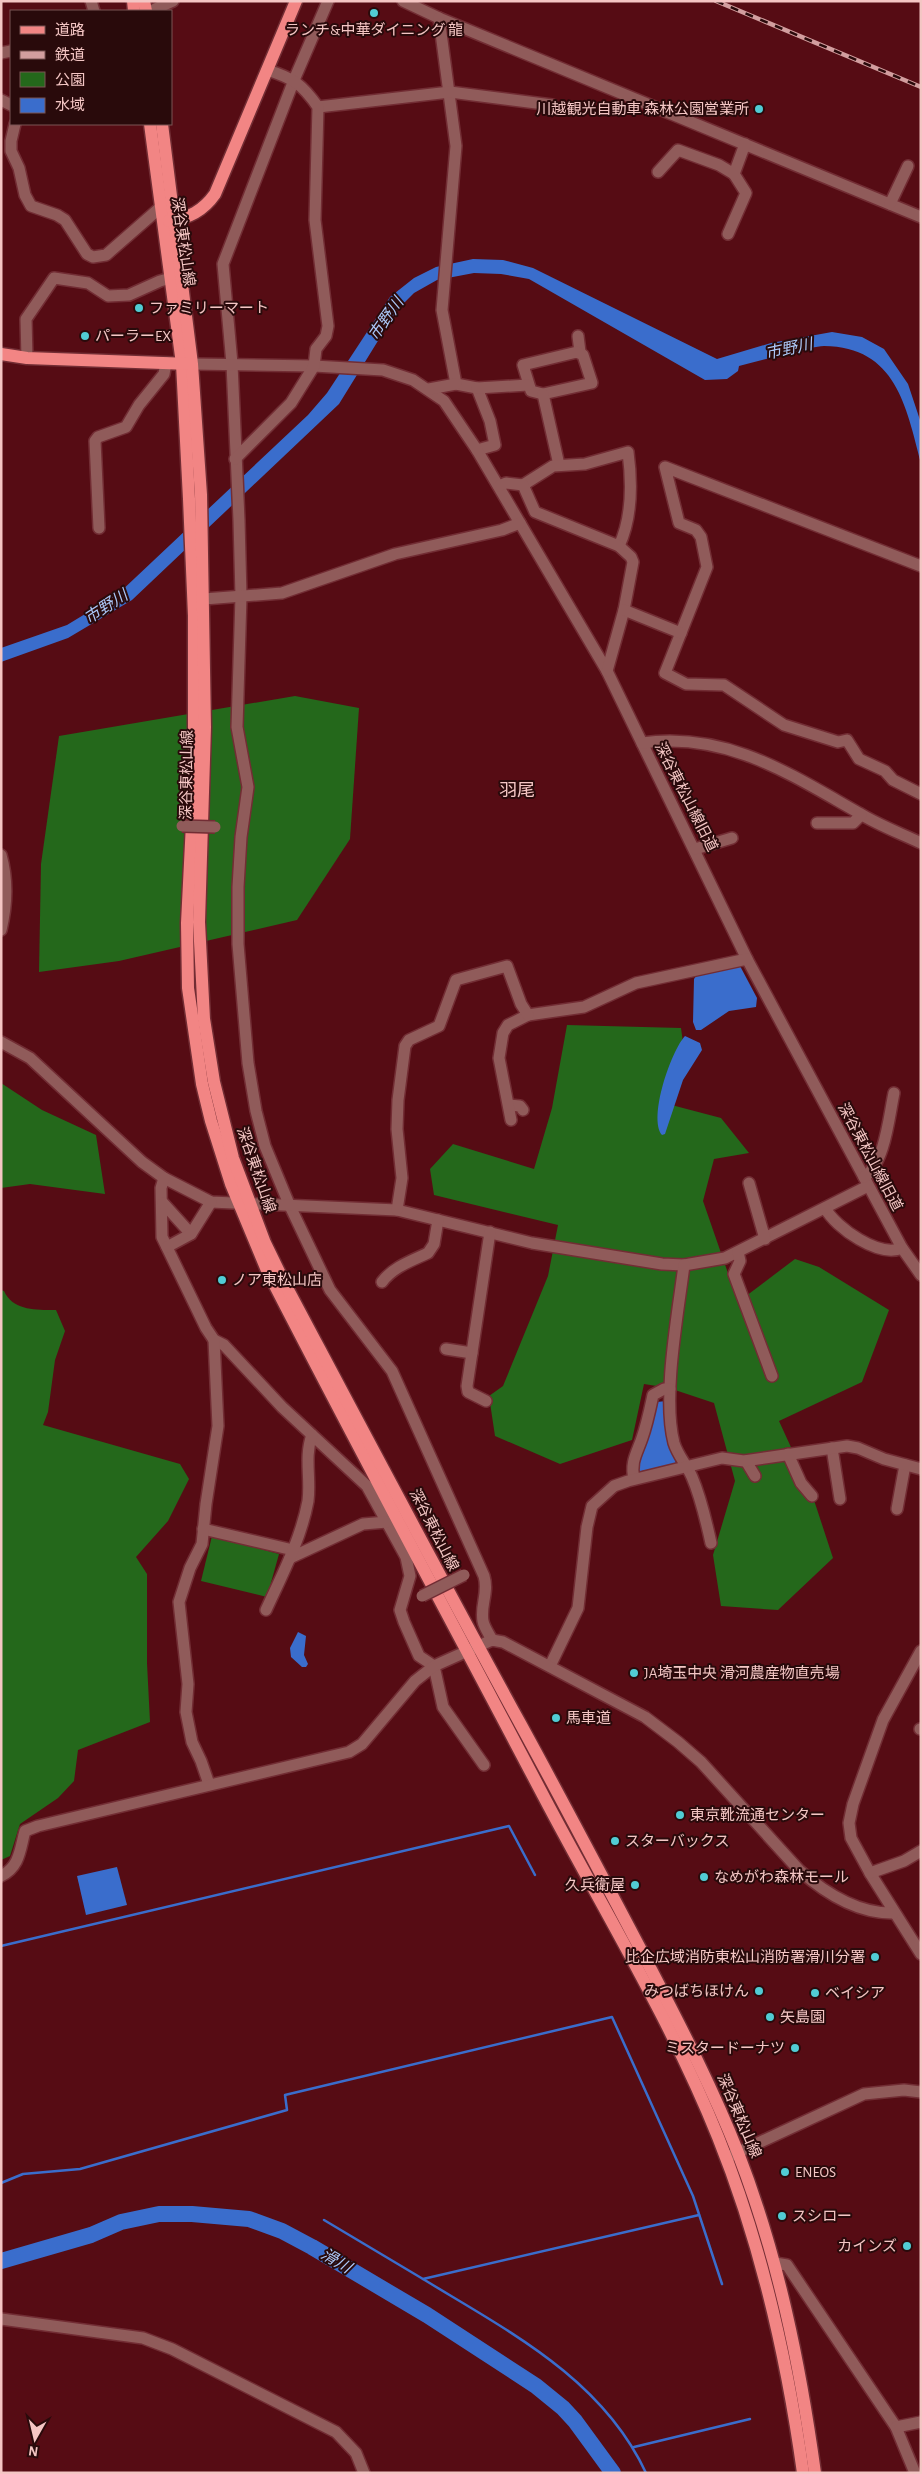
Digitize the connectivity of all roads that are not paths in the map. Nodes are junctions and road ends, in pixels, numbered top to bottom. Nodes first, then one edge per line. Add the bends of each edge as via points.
1 (144, 1) edge
2 (173, 1) edge
3 (296, 1) edge
4 (328, 1) edge
5 (403, 1) edge
6 (150, 10) edge
7 (439, 18) junction
8 (268, 70) junction
9 (294, 80) junction
10 (450, 92) junction
11 (552, 105) dead end
12 (318, 107) junction
13 (15, 125) edge
14 (150, 125) edge
15 (162, 125) edge
16 (745, 144) junction
17 (908, 166) dead end
18 (658, 172) dead end
19 (734, 174) junction
20 (890, 204) junction
21 (162, 206) junction
22 (921, 216) edge
23 (170, 221) junction
24 (728, 234) dead end
25 (171, 278) junction
26 (578, 336) dead end
27 (580, 352) junction
28 (1, 354) edge
29 (28, 358) junction
30 (166, 363) junction
31 (187, 364) junction
32 (232, 364) junction
33 (318, 366) junction
34 (456, 384) junction
35 (528, 385) junction
36 (477, 388) junction
37 (429, 389) junction
38 (543, 394) junction
39 (478, 450) junction
40 (235, 459) junction
41 (559, 464) junction
42 (523, 485) junction
43 (499, 486) junction
44 (535, 512) junction
45 (519, 522) junction
46 (99, 528) dead end
47 (619, 546) junction
48 (197, 565) junction
49 (921, 566) edge
50 (241, 596) junction
51 (204, 599) junction
52 (624, 610) junction
53 (681, 633) junction
54 (607, 671) junction
55 (642, 744) junction
56 (921, 794) edge
57 (861, 815) junction
58 (817, 823) dead end
59 (182, 826) dead end
60 (215, 827) dead end
61 (732, 838) dead end
62 (921, 842) edge
63 (695, 849) junction
64 (1, 855) edge
65 (1, 930) edge
66 (747, 958) junction
67 (528, 1015) junction
68 (1, 1042) edge
69 (894, 1093) dead end
70 (509, 1105) junction
71 (523, 1110) dead end
72 (511, 1120) dead end
73 (164, 1178) junction
74 (866, 1181) junction
75 (750, 1184) dead end
76 (211, 1202) junction
77 (244, 1202) junction
78 (163, 1203) junction
79 (289, 1204) junction
80 (825, 1208) junction
81 (397, 1210) junction
82 (438, 1220) junction
83 (490, 1232) junction
84 (191, 1234) junction
85 (765, 1239) junction
86 (167, 1247) junction
87 (902, 1248) junction
88 (738, 1252) junction
89 (684, 1265) junction
90 (921, 1275) edge
91 (382, 1282) dead end
92 (214, 1340) junction
93 (446, 1349) dead end
94 (472, 1353) junction
95 (772, 1376) dead end
96 (670, 1389) junction
97 (486, 1401) dead end
98 (312, 1435) junction
99 (832, 1448) junction
100 (788, 1454) junction
101 (746, 1460) junction
102 (905, 1465) junction
103 (686, 1468) junction
104 (921, 1469) edge
105 (755, 1476) dead end
106 (634, 1479) junction
107 (812, 1496) dead end
108 (840, 1499) dead end
109 (897, 1509) dead end
110 (388, 1522) junction
111 (204, 1529) junction
112 (711, 1542) dead end
113 (291, 1554) junction
114 (464, 1575) dead end
115 (422, 1596) dead end
116 (266, 1610) dead end
117 (492, 1640) junction
118 (473, 1648) junction
119 (921, 1651) edge
120 (434, 1666) junction
121 (550, 1666) junction
122 (484, 1765) dead end
123 (209, 1784) junction
124 (921, 1852) edge
125 (870, 1874) junction
126 (1, 1876) edge
127 (894, 1913) junction
128 (921, 1954) edge
129 (921, 2092) edge
130 (732, 2155) junction
131 (775, 2263) junction
132 (1, 2319) edge
133 (921, 2422) edge
134 (896, 2427) junction
135 (364, 2473) edge
136 (803, 2473) edge
137 (815, 2473) edge
138 (915, 2473) edge

1 - 6 main road
2 - 6 street
3 - 8 main road
4 - 9 street
5 - 7 street
7 - 10 street
7 - 16 street
8 - 9 street
8 - 23 main road via 208,205 199,212
9 - 12 street
9 - 32 street via 222,264
10 - 11 street
10 - 12 street
10 - 34 street via 456,146 442,310
12 - 33 street via 315,220 328,326 326,336 316,349
13 - 21 street via 11,151 31,206 65,220 87,254 93,257 106,255
14 - 21 main road, 深谷東松山線
15 - 23 main road, 深谷東松山線
16 - 19 street
16 - 20 street
17 - 20 street
18 - 19 street via 678,150
19 - 24 street via 746,193
20 - 22 street
21 - 23 main road, 深谷東松山線
23 - 25 main road, 深谷東松山線
23 - 31 main road, 深谷東松山線
25 - 29 street via 129,295 108,296 88,283 54,278 26,319
25 - 31 main road, 深谷東松山線
26 - 27 street
27 - 35 street via 523,365
27 - 38 street via 592,383
28 - 29 main road
29 - 30 main road
30 - 31 main road
30 - 46 street via 164,374 126,426 95,440
31 - 32 street
31 - 48 main road, 深谷東松山線
32 - 33 street
32 - 40 street
33 - 37 street, 深谷東松山線旧道 via 383,370
33 - 40 street via 291,402
34 - 36 street
34 - 37 street
35 - 36 street
35 - 38 street via 531,391
36 - 39 street via 495,445
37 - 39 street, 深谷東松山線旧道 via 444,401
38 - 41 street
39 - 43 street, 深谷東松山線旧道
40 - 50 street
41 - 42 street
41 - 47 street via 585,464 628,452 631,474 629,498
42 - 43 street via 506,483
42 - 44 street
43 - 45 street, 深谷東松山線旧道
44 - 45 street
44 - 47 street
45 - 50 street via 502,530 395,554 282,593
45 - 54 street, 深谷東松山線旧道
47 - 52 street via 633,562
48 - 51 main road, 深谷東松山線
48 - 77 main road, 深谷東松山線 via 188,988 202,1084 216,1137
49 - 53 street via 665,467 679,523 696,530 701,537 707,567
50 - 51 street
50 - 79 street via 237,727 248,787 238,886 243,1011 256,1111 265,1146
51 - 77 main road, 深谷東松山線 via 204,785 199,922 201,987 208,1051
52 - 53 street
52 - 54 street
53 - 56 street via 665,673 686,684 724,685 784,725 838,742 847,740 859,759
54 - 55 street, 深谷東松山線旧道
55 - 57 street via 689,742 758,758
55 - 63 street, 深谷東松山線旧道
57 - 58 street via 853,823
57 - 62 street
59 - 60 street, bridge
61 - 63 street
63 - 66 street, 深谷東松山線旧道
64 - 65 street via 6,897
66 - 67 street via 636,983 584,1007
66 - 74 street, 深谷東松山線旧道
67 - 70 street via 508,1025 501,1039 499,1064
67 - 81 street via 507,966 456,980 439,1026 409,1040 405,1046 398,1100 402,1178
68 - 73 street via 30,1058 142,1162
69 - 74 street via 878,1162
70 - 71 street via 520,1106
70 - 72 street
73 - 76 street
73 - 78 street via 161,1188
74 - 80 street
74 - 87 street, 深谷東松山線旧道
75 - 85 street
76 - 77 street
76 - 84 street
77 - 79 street
77 - 118 main road, 深谷東松山線
78 - 84 street
78 - 86 street via 162,1237
79 - 81 street
79 - 117 street via 330,1290 392,1371 484,1576 488,1591 483,1606 483,1622
80 - 85 street
80 - 87 street via 862,1242 896,1251
81 - 82 street
82 - 83 street
82 - 91 street via 428,1253 398,1267
83 - 89 street via 532,1243
83 - 94 street
84 - 86 street
85 - 88 street
86 - 92 street
87 - 90 street, 深谷東松山線旧道
88 - 89 street via 707,1263
88 - 95 street via 740,1261 734,1274
89 - 96 street
92 - 98 street via 224,1345
92 - 111 street via 218,1426
93 - 94 street
94 - 97 street via 468,1392
96 - 103 street via 674,1444
96 - 106 street via 653,1395 634,1455
98 - 110 street via 367,1486
98 - 113 street via 308,1497
99 - 100 street
99 - 102 street via 858,1448
99 - 108 street
100 - 101 street
100 - 107 street via 801,1484
101 - 103 street via 722,1458
101 - 105 street
102 - 104 street
102 - 109 street
103 - 106 street
103 - 112 street via 702,1504
106 - 121 street via 614,1486 592,1506 578,1608
110 - 113 street via 363,1524
110 - 120 street via 406,1557 410,1576 400,1610 419,1656
111 - 113 street
111 - 123 street via 202,1544 179,1602 188,1684 186,1712 192,1742
113 - 116 street
114 - 115 street, bridge
117 - 118 street
117 - 121 street via 503,1642
118 - 120 street
118 - 130 main road, 深谷東松山線 via 681,2027
119 - 125 street via 883,1720 853,1804 849,1823 851,1838
120 - 122 street via 444,1707
120 - 123 street via 415,1681 362,1744 349,1752
121 - 127 street via 645,1717 678,1742 702,1762 815,1884 846,1902
123 - 126 street via 25,1831 15,1866 11,1872
124 - 125 street
125 - 127 street
127 - 128 street
129 - 130 street via 904,2090 864,2094
130 - 131 main road, 深谷東松山線
130 - 136 main road, 深谷東松山線 via 773,2303
131 - 134 street via 787,2265
131 - 137 main road, 深谷東松山線 via 808,2422
132 - 135 street via 128,2335 163,2345 336,2432 356,2453
133 - 134 street
134 - 138 street

